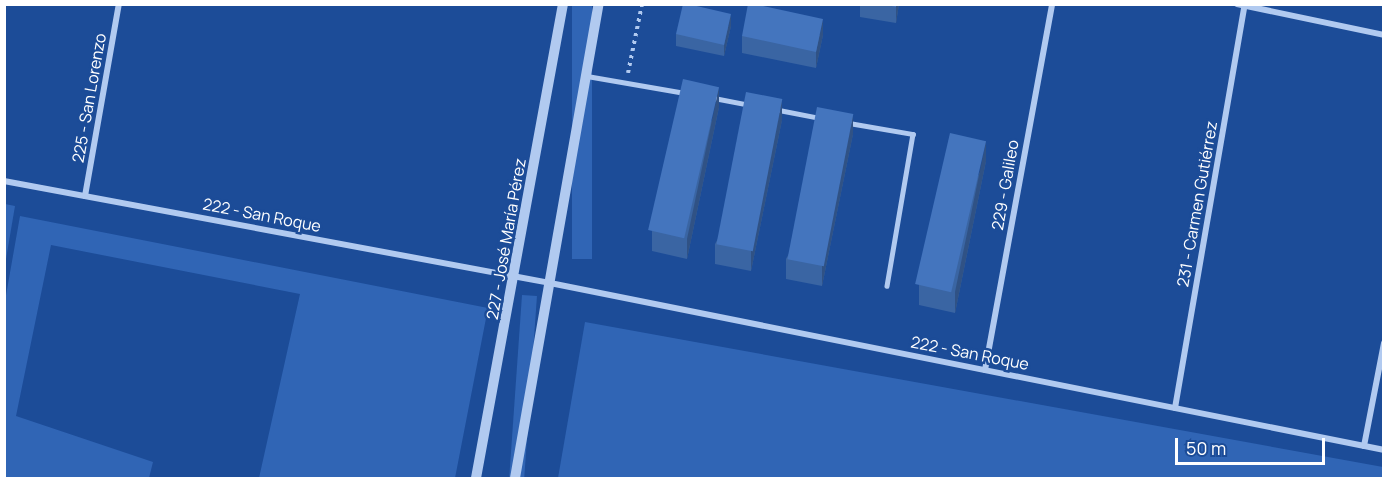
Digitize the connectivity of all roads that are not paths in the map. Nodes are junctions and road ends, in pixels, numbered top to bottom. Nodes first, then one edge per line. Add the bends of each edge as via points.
1 (119, 4) edge
2 (563, 4) edge
3 (599, 4) edge
4 (1052, 4) edge
5 (1237, 4) edge
6 (1245, 5) edge
7 (1383, 34) edge
8 (587, 76) junction
9 (692, 94) edge
10 (704, 97) edge
11 (762, 107) edge
12 (773, 109) edge
13 (832, 120) edge
14 (843, 122) edge
15 (4, 181) edge
16 (85, 196) junction
17 (514, 277) junction
18 (550, 283) junction
19 (887, 286) dead end
20 (1383, 343) edge
21 (985, 370) junction
22 (1175, 408) junction
23 (1364, 446) junction
24 (1383, 450) edge
25 (476, 478) edge
26 (515, 478) edge

1 - 16 street, 225 - San Lorenzo
2 - 17 street, 227 - José María Pérez
3 - 8 street
4 - 21 street, 229 - Galileo
5 - 6 street
6 - 7 street
6 - 22 street, 231 - Carmen Gutiérrez
8 - 9 lane
8 - 18 street
10 - 11 lane
12 - 13 lane
14 - 19 lane via 913,134
15 - 16 street, 222 - San Roque
16 - 17 street, 222 - San Roque
17 - 18 street, 222 - San Roque
17 - 25 street, 227 - José María Pérez
18 - 21 street, 222 - San Roque
18 - 26 street
20 - 23 street
21 - 22 street, 222 - San Roque
22 - 23 street, 222 - San Roque
23 - 24 street, 222 - San Roque

